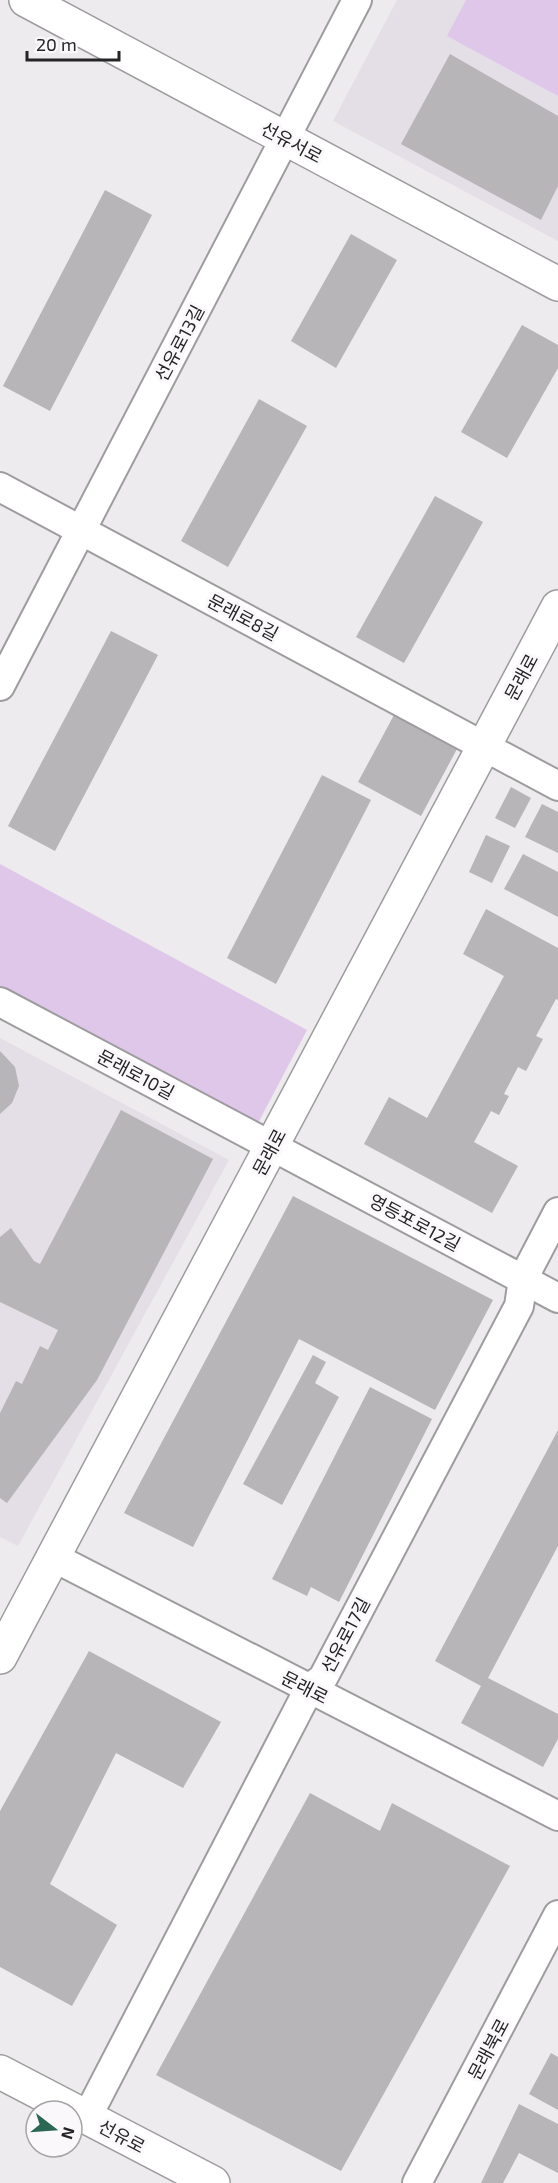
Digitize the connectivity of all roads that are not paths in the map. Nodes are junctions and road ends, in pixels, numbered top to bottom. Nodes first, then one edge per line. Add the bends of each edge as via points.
1 (26, 0) edge
2 (357, 0) edge
3 (285, 139) junction
4 (558, 284) edge
5 (0, 487) edge
6 (81, 530) junction
7 (558, 607) edge
8 (0, 686) edge
9 (484, 748) junction
10 (558, 786) edge
11 (0, 1002) edge
12 (272, 1146) junction
13 (558, 1212) edge
14 (522, 1280) junction
15 (558, 1298) edge
16 (53, 1557) junction
17 (0, 1657) edge
18 (309, 1689) junction
19 (558, 1816) edge
20 (558, 1915) edge
21 (0, 2072) edge
22 (87, 2117) junction
23 (213, 2183) edge
24 (417, 2183) edge

1 - 3 street, 선유서로
2 - 3 street, 선유로13길
3 - 4 street, 선유서로
3 - 6 street, 선유로13길
5 - 6 street, 문래로8길
6 - 8 street, 선유로13길
6 - 9 street, 문래로8길
7 - 9 street, 문래로
9 - 10 street
9 - 12 street, 문래로
11 - 12 street, 문래로10길
12 - 14 street, 영등포로12길
12 - 16 street, 문래로
13 - 14 street, 선유로17길
14 - 15 street, 영등포로12길
14 - 18 street, 선유로17길 via 519,1306 323,1678
16 - 17 street, 문래로
16 - 18 street, 문래로
18 - 19 street, 문래로
18 - 22 street, 선유로17길
20 - 24 street, 문래북로
21 - 22 street, 선유로
22 - 23 street, 선유로

